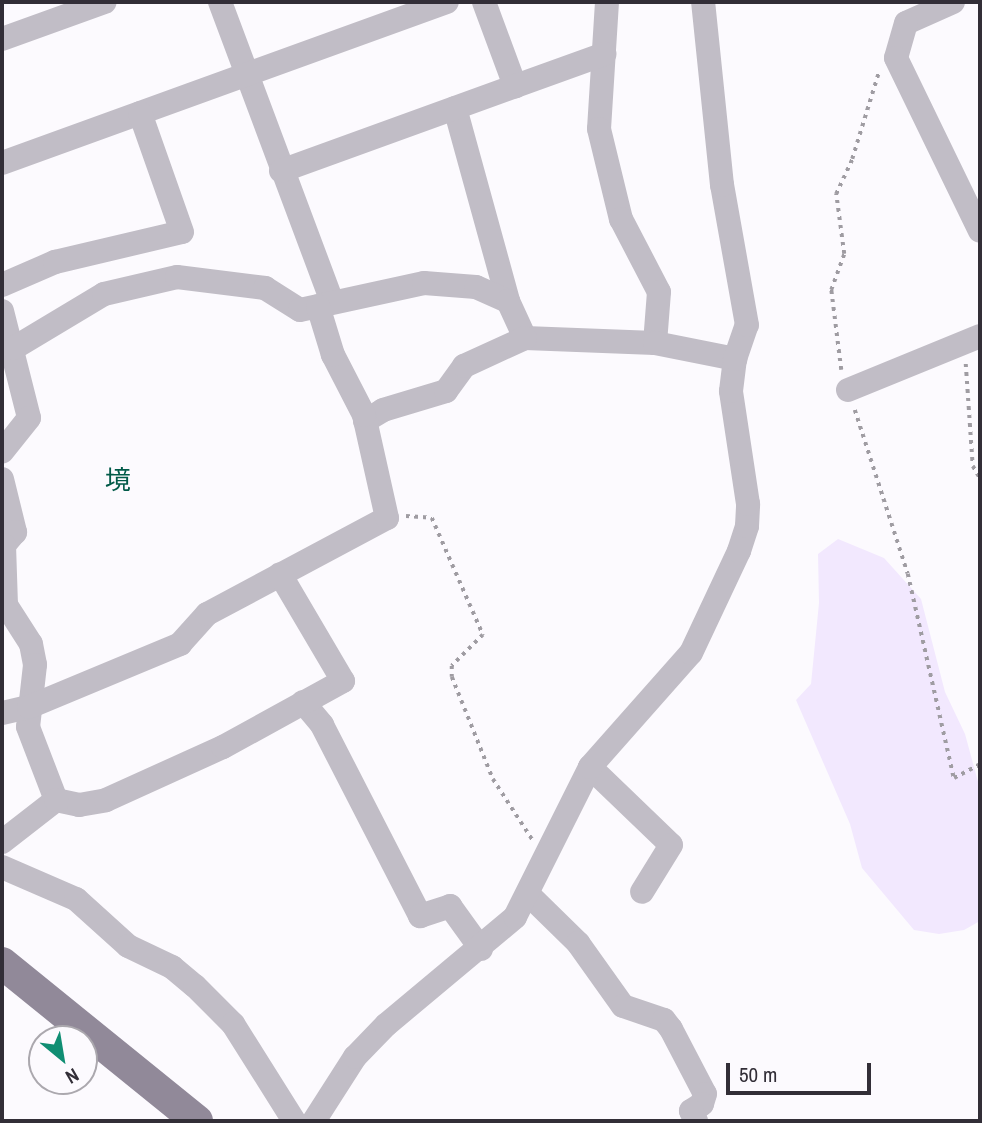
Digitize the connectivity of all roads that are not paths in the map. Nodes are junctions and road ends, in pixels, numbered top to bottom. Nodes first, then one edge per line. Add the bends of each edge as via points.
1 (105, 2) edge
2 (220, 2) edge
3 (447, 2) edge
4 (484, 2) edge
5 (607, 2) edge
6 (704, 2) edge
7 (953, 2) edge
8 (2, 39) edge
9 (605, 54) junction
10 (246, 74) junction
11 (515, 86) junction
12 (454, 108) junction
13 (139, 113) junction
14 (2, 163) edge
15 (281, 171) junction
16 (980, 232) edge
17 (2, 285) edge
18 (508, 301) junction
19 (325, 304) junction
20 (2, 311) edge
21 (525, 338) junction
22 (972, 339) edge
23 (654, 343) junction
24 (14, 348) junction
25 (735, 359) junction
26 (848, 390) dead end
27 (365, 421) junction
28 (2, 452) edge
29 (2, 479) edge
30 (280, 574) junction
31 (303, 702) junction
32 (29, 707) junction
33 (2, 713) edge
34 (590, 768) junction
35 (56, 800) junction
36 (2, 842) edge
37 (2, 867) edge
38 (642, 892) dead end
39 (529, 895) junction
40 (481, 949) junction
41 (2, 963) edge
42 (197, 1121) edge
43 (294, 1121) edge
44 (314, 1121) edge
45 (696, 1121) edge

1 - 8 street
2 - 10 street
3 - 10 street
4 - 11 street
5 - 9 street
6 - 25 street via 722,185 747,325
7 - 16 street via 906,23 895,58
9 - 11 street
9 - 23 street via 599,129 621,219 659,292
10 - 13 street
10 - 15 street
11 - 12 street
12 - 15 street
12 - 18 street
13 - 14 street
13 - 17 street via 182,232 55,262
15 - 19 street
18 - 19 street via 477,287 424,282
18 - 21 street
19 - 24 street via 300,310 265,288 225,280 155,280 104,294
19 - 27 street via 333,355
20 - 24 street
21 - 23 street
21 - 27 street via 464,366 446,391 383,410
22 - 26 street
23 - 25 street
24 - 28 street via 29,418
25 - 34 street via 732,391 748,504 739,551 691,653
27 - 30 street via 387,518
29 - 32 street via 15,532 4,545 6,605 31,644 35,666
30 - 31 street via 343,681
30 - 32 street via 207,614 180,644
31 - 35 street via 223,747 106,800 79,805
31 - 40 street via 322,725 420,916 450,906
32 - 33 street
32 - 35 street via 27,727
34 - 38 street via 671,845
34 - 39 street
35 - 36 street
37 - 43 street via 76,899 128,946 172,967 195,986 233,1024
39 - 40 street via 515,917
39 - 45 street via 578,943 623,1006 664,1020 671,1029 705,1094 702,1104 691,1111
40 - 44 street via 386,1025 355,1057
41 - 42 main road

